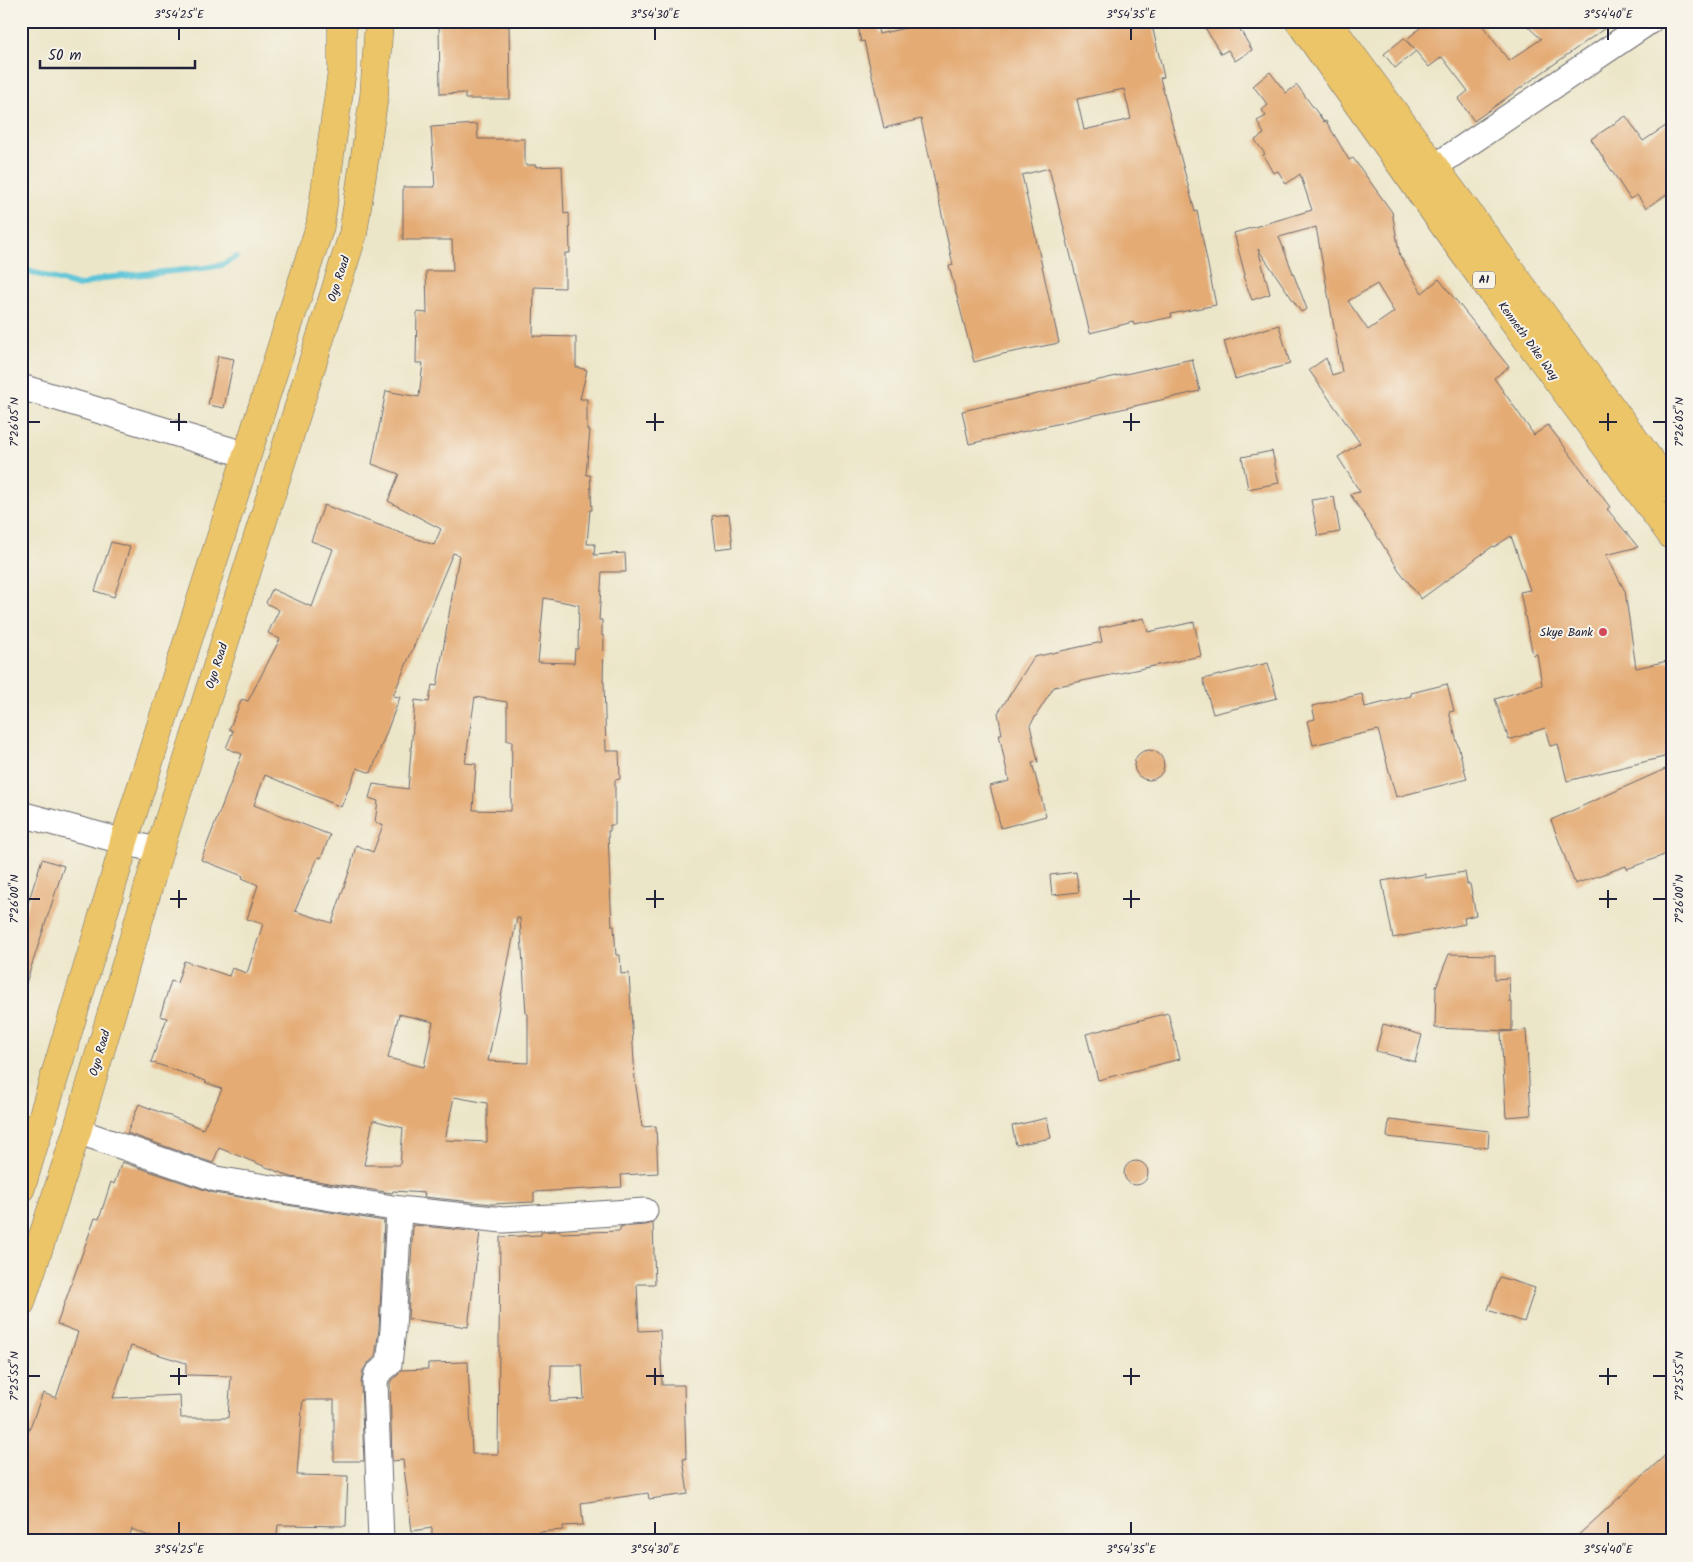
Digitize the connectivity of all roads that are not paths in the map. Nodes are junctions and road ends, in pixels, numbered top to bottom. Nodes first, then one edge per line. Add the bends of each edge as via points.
1 (342, 21) edge
2 (379, 21) edge
3 (1299, 21) edge
4 (1327, 21) edge
5 (1650, 21) edge
6 (1434, 167) junction
7 (21, 387) edge
8 (247, 455) junction
9 (1672, 490) edge
10 (1672, 536) edge
11 (21, 814) edge
12 (124, 841) junction
13 (159, 850) junction
14 (77, 1131) junction
15 (21, 1188) edge
16 (399, 1209) junction
17 (645, 1211) dead end
18 (21, 1303) edge
19 (381, 1541) edge

1 - 8 main road via 342,71 320,226
2 - 13 main road, Oyo Road via 374,97 353,234
3 - 10 main road, Kenneth Dike Way / A1 via 1460,248
4 - 6 main road, A1
5 - 6 street
6 - 9 main road, A1
7 - 8 street
8 - 12 main road
11 - 12 street
12 - 13 street
12 - 15 main road
13 - 14 main road, Oyo Road
14 - 16 street via 216,1179
14 - 18 main road, Oyo Road
16 - 17 street via 503,1220
16 - 19 street via 389,1364 377,1374 375,1383

